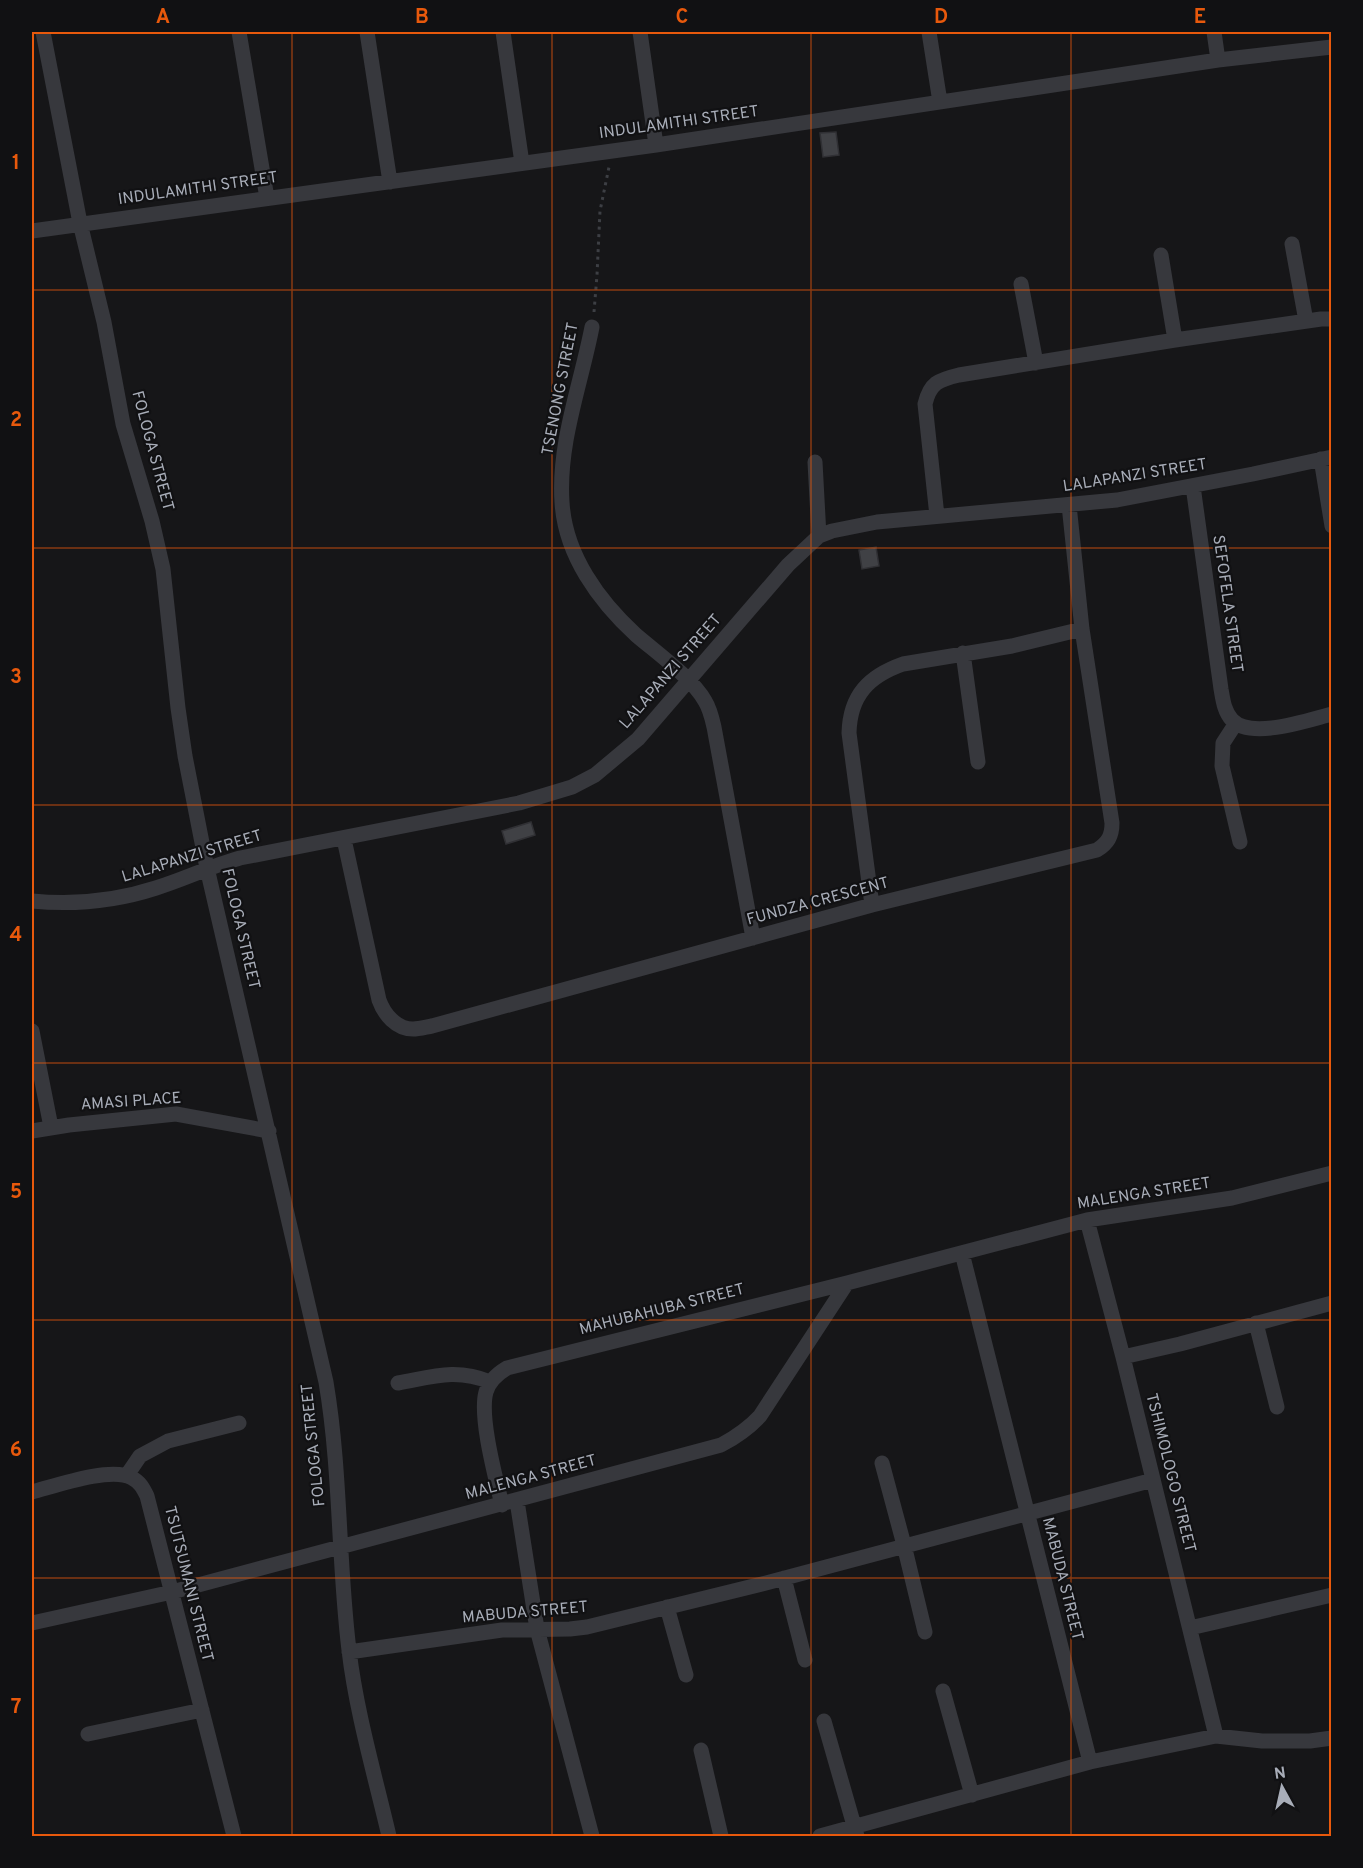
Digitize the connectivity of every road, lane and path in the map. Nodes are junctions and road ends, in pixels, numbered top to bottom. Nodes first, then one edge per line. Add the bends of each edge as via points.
1 (43, 32) edge
2 (239, 32) edge
3 (367, 32) edge
4 (503, 32) edge
5 (640, 32) edge
6 (929, 32) edge
7 (1214, 32) edge
8 (1332, 47) edge
9 (1218, 60) junction
10 (940, 102) junction
11 (656, 145) junction
12 (613, 151) junction
13 (522, 163) junction
14 (390, 182) junction
15 (267, 198) junction
16 (80, 223) junction
17 (32, 231) edge
18 (1293, 244) dead end
19 (1161, 255) dead end
20 (1021, 284) dead end
21 (1332, 319) edge
22 (1306, 321) junction
23 (592, 327) joint
24 (1175, 340) junction
25 (1036, 363) junction
26 (1327, 458) edge
27 (814, 462) dead end
28 (1193, 486) junction
29 (1069, 505) junction
30 (937, 516) junction
31 (1332, 526) edge
32 (819, 536) junction
33 (1082, 629) junction
34 (963, 653) junction
35 (689, 681) junction
36 (1332, 714) edge
37 (1236, 723) junction
38 (978, 762) dead end
39 (344, 839) junction
40 (1240, 842) dead end
41 (207, 868) junction
42 (32, 901) edge
43 (872, 905) junction
44 (753, 938) junction
45 (32, 1031) edge
46 (51, 1127) junction
47 (32, 1131) edge
48 (269, 1131) junction
49 (1332, 1173) edge
50 (1087, 1220) junction
51 (962, 1253) junction
52 (847, 1282) junction
53 (1332, 1303) edge
54 (1256, 1323) junction
55 (1123, 1358) junction
56 (490, 1382) junction
57 (398, 1383) dead end
58 (1277, 1407) dead end
59 (239, 1423) dead end
60 (882, 1463) dead end
61 (127, 1475) junction
62 (1154, 1479) junction
63 (32, 1492) edge
64 (510, 1503) junction
65 (1027, 1514) junction
66 (341, 1545) junction
67 (904, 1545) junction
68 (784, 1578) junction
69 (172, 1592) junction
70 (1332, 1595) edge
71 (667, 1607) junction
72 (32, 1623) edge
73 (1190, 1628) junction
74 (537, 1629) junction
75 (925, 1632) dead end
76 (349, 1652) junction
77 (804, 1660) dead end
78 (686, 1675) dead end
79 (943, 1691) dead end
80 (202, 1710) junction
81 (824, 1721) dead end
82 (88, 1734) dead end
83 (1216, 1736) junction
84 (1332, 1738) edge
85 (701, 1750) dead end
86 (1090, 1762) junction
87 (972, 1795) junction
88 (856, 1832) edge
89 (234, 1836) edge
90 (389, 1836) edge
91 (592, 1836) edge
92 (721, 1836) edge
93 (820, 1836) edge

1 - 16 street, FOLOGA STREET
2 - 15 street
3 - 14 street
4 - 13 street
5 - 11 street
6 - 10 street
7 - 9 street
8 - 9 street, INDULAMITHI STREET
9 - 10 street, INDULAMITHI STREET
10 - 11 street, INDULAMITHI STREET
11 - 12 street, INDULAMITHI STREET
12 - 13 street, INDULAMITHI STREET
12 - 23 path, TSENONG STREET via 600,210
13 - 14 street, INDULAMITHI STREET
14 - 15 street, INDULAMITHI STREET
15 - 16 street, INDULAMITHI STREET
16 - 17 street, INDULAMITHI STREET
16 - 41 street, FOLOGA STREET via 123,424 163,569 177,708
18 - 22 street
19 - 24 street
20 - 25 street
21 - 22 street
22 - 24 street
23 - 35 street, TSENONG STREET via 564,462 562,502 566,528 583,570 604,603
24 - 25 street
25 - 30 street via 948,378 931,387 925,416
26 - 28 street, LALAPANZI STREET
26 - 31 street, LALAPANZI STREET
27 - 32 street
28 - 29 street, LALAPANZI STREET
28 - 37 street, SEFOFELA STREET via 1221,689 1225,709
29 - 30 street, LALAPANZI STREET
29 - 33 street, FUNDZA CRESCENT
30 - 32 street, LALAPANZI STREET via 853,526
32 - 35 street, LALAPANZI STREET via 788,565
33 - 34 street via 1022,645
33 - 43 street, FUNDZA CRESCENT via 1112,823 1104,846 1091,853
34 - 38 street
34 - 43 street via 886,670 873,679 853,704 849,733
35 - 39 street, LALAPANZI STREET via 638,739 595,775 572,787 519,803
35 - 44 street, TSENONG STREET via 705,701 714,727
36 - 37 street via 1256,729
37 - 40 street via 1223,743 1222,766
39 - 41 street, LALAPANZI STREET via 248,856
39 - 44 street, FUNDZA CRESCENT via 379,1000 383,1010 400,1026 432,1026
41 - 42 street, LALAPANZI STREET via 156,888 115,898 93,902
41 - 48 street, FOLOGA STREET
43 - 44 street, FUNDZA CRESCENT
45 - 46 street
46 - 47 street, AMASI PLACE
46 - 48 street, AMASI PLACE via 176,1114
48 - 66 street, FOLOGA STREET via 326,1382
49 - 50 street, MALENGA STREET via 1232,1198
50 - 51 street, MALENGA STREET
50 - 55 street, TSHIMOLOGO STREET
51 - 52 street, MALENGA STREET
51 - 65 street, MABUDA STREET
52 - 56 street, MAHUBAHUBA STREET via 521,1364 500,1372
52 - 64 street, MALENGA STREET via 760,1416 737,1437 703,1451
53 - 54 street
54 - 55 street
54 - 58 street
55 - 62 street, TSHIMOLOGO STREET
56 - 57 street via 474,1375 449,1373
56 - 64 street via 484,1406 491,1457
59 - 61 street via 168,1441 140,1456
60 - 67 street
61 - 63 street via 105,1474
61 - 69 street, TSUTSUMANI STREET via 142,1485 147,1496
62 - 65 street, MABUDA STREET
62 - 73 street, TSHIMOLOGO STREET
64 - 66 street, MALENGA STREET
64 - 74 street
65 - 67 street, MABUDA STREET
65 - 86 street, MABUDA STREET
66 - 69 street, MALENGA STREET
66 - 76 street, FOLOGA STREET
67 - 68 street, MABUDA STREET
67 - 75 street
68 - 71 street, MABUDA STREET
68 - 77 street
69 - 72 street, MALENGA STREET
69 - 80 street, TSUTSUMANI STREET
70 - 73 street
71 - 74 street, MABUDA STREET via 587,1627
71 - 78 street
73 - 83 street, TSHIMOLOGO STREET
74 - 76 street, MABUDA STREET via 502,1630
74 - 91 street
76 - 90 street, FOLOGA STREET
79 - 87 street
80 - 82 street
80 - 89 street, TSUTSUMANI STREET
81 - 88 street
83 - 84 street via 1292,1741
83 - 86 street
85 - 92 street
86 - 87 street
87 - 88 street
88 - 93 street

